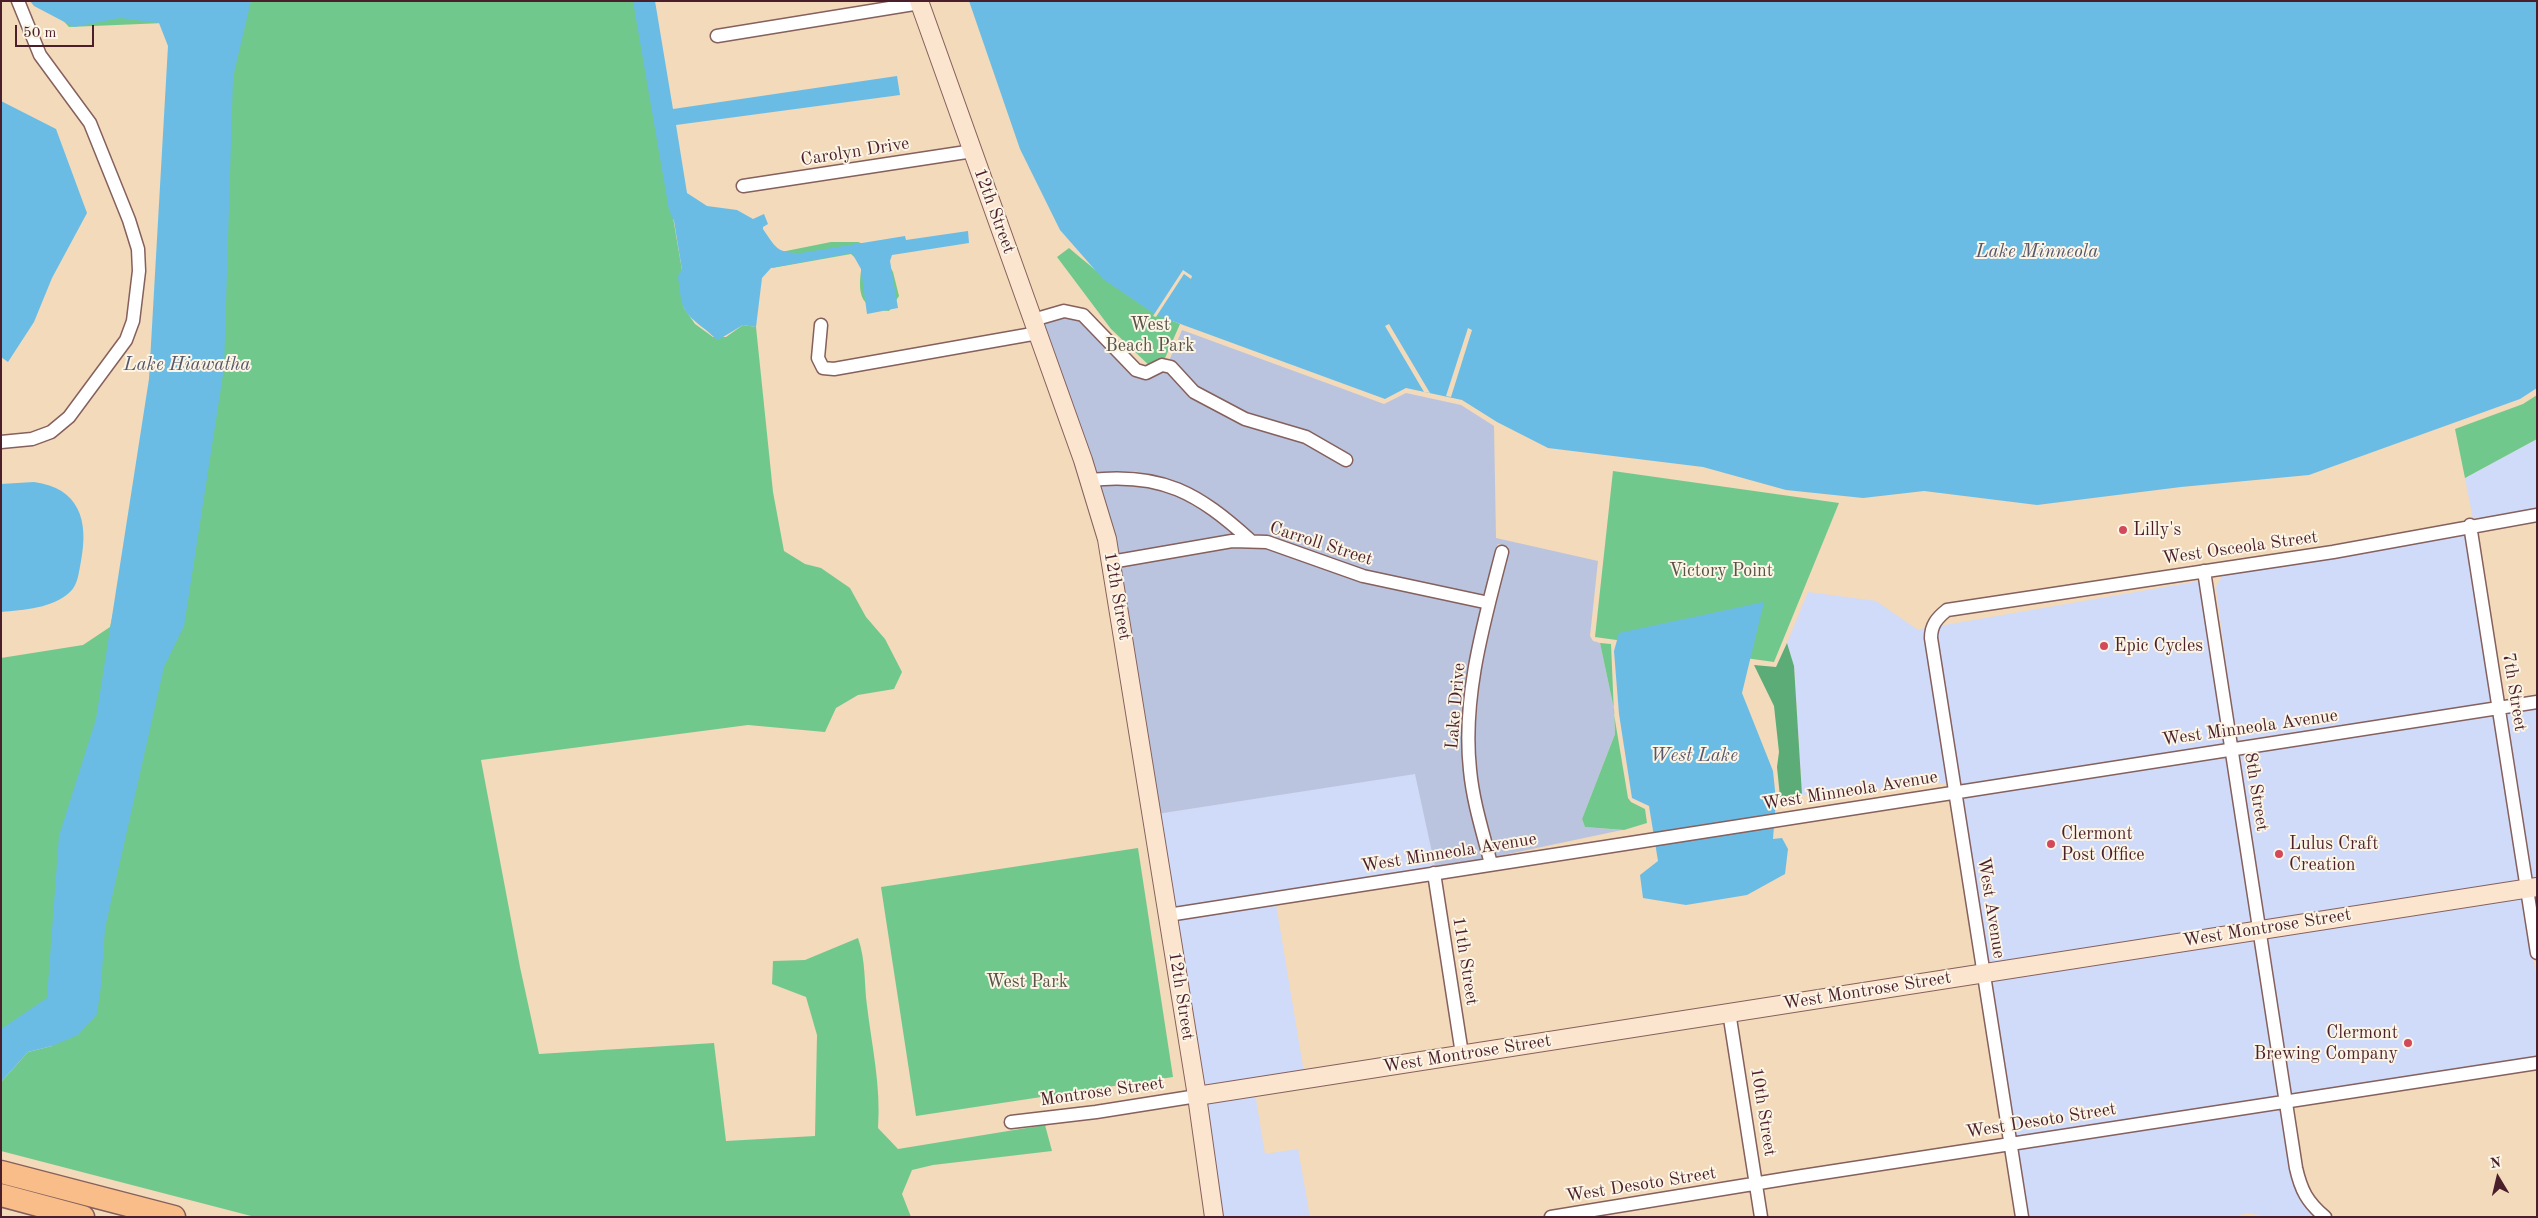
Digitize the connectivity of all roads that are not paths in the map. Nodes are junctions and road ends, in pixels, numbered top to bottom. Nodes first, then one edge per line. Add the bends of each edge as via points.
1 (18, 1) edge
2 (919, 2) edge
3 (716, 36) dead end
4 (973, 151) junction
5 (743, 186) dead end
6 (821, 325) dead end
7 (1036, 326) junction
8 (1, 442) edge
9 (1346, 460) dead end
10 (1090, 480) junction
11 (2537, 515) edge
12 (2470, 525) junction
13 (1250, 540) junction
14 (1502, 552) dead end
15 (1111, 562) junction
16 (2204, 571) junction
17 (1489, 603) junction
18 (1947, 610) joint
19 (2537, 702) edge
20 (2498, 708) junction
21 (2232, 748) junction
22 (1954, 792) junction
23 (1490, 864) junction
24 (1434, 873) junction
25 (2532, 888) edge
26 (1168, 915) junction
27 (2259, 929) junction
28 (2537, 953) edge
29 (1984, 973) junction
30 (1729, 1012) junction
31 (1462, 1054) junction
32 (2537, 1063) edge
33 (1197, 1096) junction
34 (2287, 1102) junction
35 (1011, 1122) dead end
36 (2010, 1144) junction
37 (6, 1173) edge
38 (1756, 1184) junction
39 (3, 1196) edge
40 (83, 1217) edge
41 (174, 1217) edge
42 (1214, 1217) edge
43 (1551, 1217) edge
44 (1762, 1217) edge
45 (2022, 1217) edge
46 (2325, 1217) edge

1 - 8 street via 40,55 90,123 129,220 138,249 139,271 133,321 126,340 69,417 51,432 32,440
2 - 3 street
2 - 4 street, 12th Street
4 - 5 street, Carolyn Drive
4 - 7 street, 12th Street
6 - 7 street via 818,358 823,368 834,369
7 - 9 street via 1064,310 1083,315 1136,370 1146,373 1162,365 1171,368 1194,392 1245,420 1306,437
7 - 10 street, 12th Street
10 - 13 street via 1133,478 1165,484 1208,505
10 - 15 street, 12th Street
11 - 12 street, West Osceola Street
12 - 16 street, West Osceola Street via 2333,552
12 - 20 street, 7th Street
13 - 15 street, Carroll Street
13 - 17 street, Carroll Street via 1282,546 1364,576
14 - 17 street, Lake Drive
15 - 26 street, 12th Street
16 - 18 street, West Osceola Street
16 - 21 street, 8th Street
17 - 23 street, Lake Drive via 1476,666 1469,741 1473,791
18 - 22 street, West Avenue via 1934,623 1931,638
19 - 20 street, West Minneola Avenue
20 - 21 street, West Minneola Avenue
20 - 25 street, 7th Street
21 - 22 street, West Minneola Avenue
21 - 27 street, 8th Street
22 - 23 street, West Minneola Avenue
22 - 29 street, West Avenue
23 - 24 street, West Minneola Avenue
24 - 26 street, West Minneola Avenue
24 - 31 street, 11th Street
25 - 27 street, West Montrose Street
25 - 28 street, 7th Street
26 - 33 street, 12th Street
27 - 29 street, West Montrose Street
27 - 34 street, 8th Street
29 - 30 street, West Montrose Street
29 - 36 street, West Avenue
30 - 31 street, West Montrose Street
30 - 38 street, 10th Street
31 - 33 street, West Montrose Street
32 - 34 street, West Desoto Street
33 - 35 street, Montrose Street
33 - 42 street, 12th Street
34 - 36 street, West Desoto Street
34 - 46 street, 8th Street via 2300,1187 2306,1199
36 - 38 street, West Desoto Street
36 - 45 street, West Avenue
37 - 41 highway
38 - 43 street, West Desoto Street
38 - 44 street, 10th Street
39 - 40 highway

